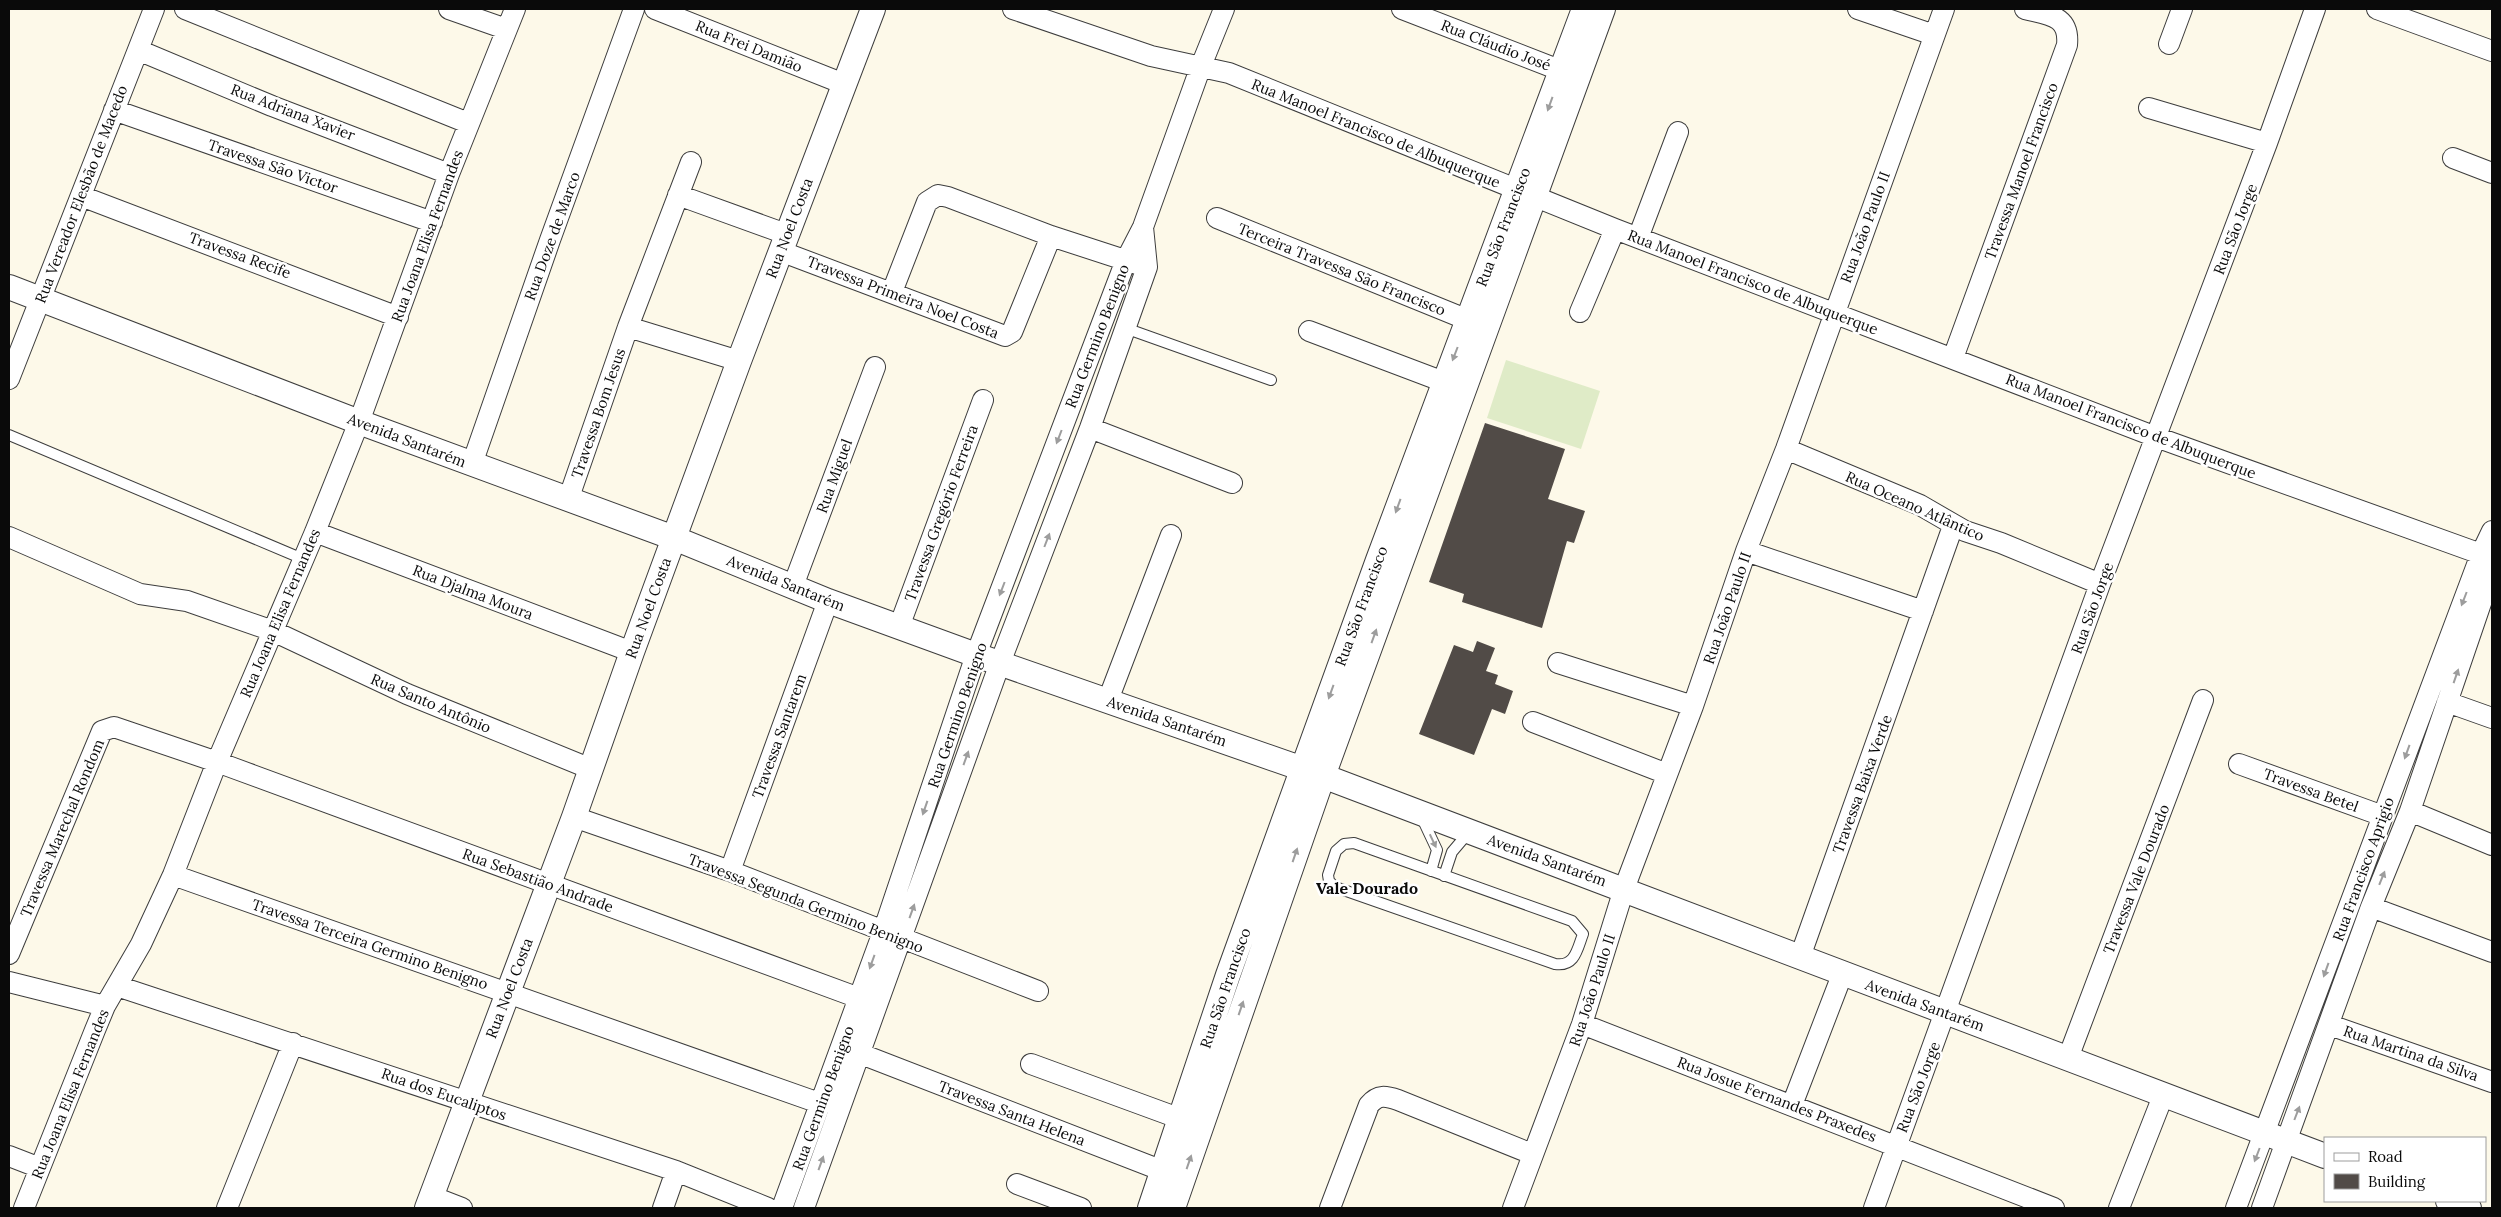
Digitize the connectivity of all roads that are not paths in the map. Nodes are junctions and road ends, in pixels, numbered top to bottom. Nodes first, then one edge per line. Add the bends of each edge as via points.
1 (154, 9) edge
2 (185, 9) edge
3 (449, 9) edge
4 (515, 9) edge
5 (634, 9) edge
6 (655, 9) edge
7 (873, 9) edge
8 (1013, 9) edge
9 (1224, 9) edge
10 (1402, 9) edge
11 (1584, 9) edge
12 (1603, 9) edge
13 (1858, 9) edge
14 (1944, 9) edge
15 (2025, 9) edge
16 (2182, 9) edge
17 (2315, 9) edge
18 (2377, 9) edge
19 (506, 29) junction
20 (1934, 35) junction
21 (2169, 44) dead end
22 (138, 50) junction
23 (2492, 51) edge
24 (1201, 66) junction
25 (1562, 71) junction
26 (844, 84) junction
27 (2149, 108) dead end
28 (114, 110) junction
29 (468, 123) junction
30 (1678, 132) dead end
31 (2267, 143) junction
32 (2453, 158) dead end
33 (691, 162) dead end
34 (2492, 173) edge
35 (449, 174) junction
36 (1526, 193) junction
37 (678, 195) junction
38 (81, 196) junction
39 (1216, 218) dead end
40 (432, 222) junction
41 (1143, 227) junction
42 (1615, 230) junction
43 (1051, 236) junction
44 (1638, 238) junction
45 (783, 243) junction
46 (1126, 260) junction
47 (1147, 267) junction
48 (9, 287) edge
49 (892, 292) junction
50 (40, 300) junction
51 (1580, 312) dead end
52 (1835, 312) junction
53 (398, 317) junction
54 (1468, 320) junction
55 (628, 326) junction
56 (1125, 328) junction
57 (1309, 331) dead end
58 (1953, 358) junction
59 (739, 361) junction
60 (874, 367) dead end
61 (9, 379) edge
62 (1271, 380) dead end
63 (1444, 382) junction
64 (982, 400) dead end
65 (359, 422) junction
66 (1090, 428) junction
67 (9, 435) edge
68 (2156, 437) junction
69 (1786, 449) junction
70 (472, 464) junction
71 (1232, 483) dead end
72 (568, 500) junction
73 (1953, 526) junction
74 (2492, 531) edge
75 (315, 532) junction
76 (1171, 535) dead end
77 (9, 537) edge
78 (674, 538) junction
79 (1746, 551) junction
80 (2487, 556) edge
81 (303, 559) junction
82 (2492, 571) edge
83 (2100, 584) junction
84 (793, 586) junction
85 (828, 600) junction
86 (1923, 611) junction
87 (898, 627) junction
88 (272, 631) junction
89 (632, 652) junction
90 (976, 655) junction
91 (1000, 663) junction
92 (1558, 663) dead end
93 (1108, 700) junction
94 (2203, 700) dead end
95 (2447, 702) junction
96 (1693, 706) junction
97 (2492, 718) edge
98 (1533, 722) dead end
99 (217, 762) junction
100 (2239, 764) dead end
101 (591, 769) junction
102 (1313, 773) junction
103 (1667, 774) junction
104 (2410, 812) junction
105 (1420, 813) junction
106 (2383, 816) junction
107 (574, 818) junction
108 (1470, 832) junction
109 (2492, 845) edge
110 (1431, 871) junction
111 (730, 872) junction
112 (173, 875) junction
113 (1444, 876) junction
114 (548, 884) junction
115 (1624, 888) junction
116 (2371, 906) junction
117 (892, 936) junction
118 (2492, 952) edge
119 (9, 954) edge
120 (1800, 957) junction
121 (1842, 975) junction
122 (9, 982) edge
123 (117, 986) junction
124 (1038, 991) dead end
125 (507, 992) junction
126 (859, 998) junction
127 (105, 1006) junction
128 (1946, 1013) junction
129 (1582, 1024) junction
130 (2330, 1025) junction
131 (293, 1043) junction
132 (861, 1054) junction
133 (2068, 1058) junction
134 (1031, 1064) dead end
135 (2492, 1082) edge
136 (2164, 1096) junction
137 (466, 1102) junction
138 (822, 1104) junction
139 (1792, 1105) junction
140 (1181, 1119) junction
141 (2276, 1137) junction
142 (1896, 1146) junction
143 (1532, 1154) junction
144 (9, 1156) edge
145 (2324, 1156) edge
146 (40, 1168) junction
147 (676, 1171) junction
148 (1163, 1171) junction
149 (1017, 1184) dead end
150 (429, 1202) edge
151 (2451, 1202) edge
152 (24, 1208) edge
153 (228, 1208) edge
154 (462, 1208) edge
155 (663, 1208) edge
156 (768, 1208) edge
157 (782, 1208) edge
158 (804, 1208) edge
159 (1081, 1208) edge
160 (1150, 1208) edge
161 (1174, 1208) edge
162 (1330, 1208) edge
163 (1512, 1208) edge
164 (1874, 1208) edge
165 (2054, 1208) edge
166 (2118, 1208) edge
167 (2236, 1208) edge
168 (2262, 1208) edge
169 (2469, 1208) edge

1 - 22 street, Rua Vereador Elesbão de Macedo
2 - 29 street
3 - 19 street
4 - 19 street, Rua Joana Elisa Fernandes
5 - 70 street, Rua Doze de Marco
6 - 26 street, Rua Frei Damião
7 - 26 street, Rua Noel Costa
8 - 24 street, Rua Manoel Francisco de Albuquerque via 1151,56
9 - 24 street, Rua Germino Benigno
10 - 25 street, Rua Cláudio José
11 - 25 street, Rua São Francisco
12 - 36 street, Rua São Francisco
13 - 20 street
14 - 20 street, Rua João Paulo II
15 - 58 street, Travessa Manoel Francisco via 2058,18 2064,23 2067,44
16 - 21 street
17 - 31 street, Rua São Jorge
18 - 23 street
19 - 29 street, Rua Joana Elisa Fernandes
20 - 52 street, Rua João Paulo II
22 - 28 street, Rua Vereador Elesbão de Macedo
22 - 35 street, Rua Adriana Xavier
24 - 36 street, Rua Manoel Francisco de Albuquerque via 1229,73
24 - 41 street, Rua Germino Benigno
25 -> 36 street, Rua São Francisco
26 - 45 street, Rua Noel Costa
27 - 31 street
28 - 38 street, Rua Vereador Elesbão de Macedo
28 - 40 street, Travessa São Victor
29 - 35 street, Rua Joana Elisa Fernandes
30 - 44 street
31 - 68 street, Rua São Jorge
32 - 34 street
33 - 37 street, Travessa Bom Jesus
35 - 40 street, Rua Joana Elisa Fernandes
36 - 42 street, Rua Manoel Francisco de Albuquerque
36 - 54 street, Rua São Francisco
102 -> 36 street, Rua São Francisco
37 - 45 street
37 - 55 street, Travessa Bom Jesus
38 - 50 street, Rua Vereador Elesbão de Macedo
38 - 53 street, Travessa Recife
39 - 54 street, Terceira Travessa São Francisco
40 - 53 street, Rua Joana Elisa Fernandes
41 - 46 street, Rua Germino Benigno
41 - 47 street, Rua Germino Benigno
42 - 44 street, Rua Manoel Francisco de Albuquerque
42 - 51 street
43 - 46 street
43 - 49 street via 948,197 934,196 927,202
43 - 49 street, Travessa Primeira Noel Costa via 1008,336
44 - 52 street, Rua Manoel Francisco de Albuquerque
45 - 49 street, Travessa Primeira Noel Costa
45 - 59 street, Rua Noel Costa
46 - 47 street
46 -> 90 street, Rua Germino Benigno
47 - 56 street, Rua Germino Benigno
48 - 50 street, Avenida Santarém
50 - 61 street, Rua Vereador Elesbão de Macedo
50 - 65 street, Avenida Santarém
52 - 58 street, Rua Manoel Francisco de Albuquerque
52 - 69 street, Rua João Paulo II
53 - 65 street, Rua Joana Elisa Fernandes
54 -> 63 street, Rua São Francisco
55 - 59 street
55 - 72 street, Travessa Bom Jesus
56 - 62 lane
56 - 66 street, Rua Germino Benigno
57 - 63 street
58 - 68 street, Rua Manoel Francisco de Albuquerque
59 - 78 street, Rua Noel Costa
60 - 84 street, Rua Miguel
63 -> 102 street, Rua São Francisco
64 - 87 street, Travessa Gregório Ferreira
65 - 70 street, Avenida Santarém
65 - 75 street, Rua Joana Elisa Fernandes
66 - 71 street
91 -> 66 street, Rua Germino Benigno
67 - 81 lane
68 - 80 street, Rua Manoel Francisco de Albuquerque
68 - 83 street, Rua São Jorge
69 - 73 street, Rua Oceano Atlântico via 1920,504
69 - 79 street, Rua João Paulo II
70 - 72 street, Avenida Santarém
72 - 78 street, Avenida Santarém
73 - 83 street, Rua Oceano Atlântico
73 - 86 street, Travessa Baixa Verde
74 - 80 street, Rua Francisco Aprigio
75 - 81 street, Rua Joana Elisa Fernandes
75 - 89 street, Rua Djalma Moura
76 - 93 street
77 - 88 street, Rua Santo Antônio via 140,594 187,601
78 - 84 street, Avenida Santarém
78 - 89 street, Rua Noel Costa
79 - 86 street
79 - 96 street, Rua João Paulo II
80 -> 106 street, Rua Francisco Aprigio
81 - 88 street, Rua Joana Elisa Fernandes
95 -> 82 street, Rua Francisco Aprigio
83 - 128 street, Rua São Jorge
84 - 85 street, Avenida Santarém
85 - 87 street, Avenida Santarém
85 - 111 street, Travessa Santarem
86 - 120 street, Travessa Baixa Verde
87 - 90 street, Avenida Santarém
88 - 99 street, Rua Joana Elisa Fernandes
88 - 101 street, Rua Santo Antônio via 407,694
89 - 101 street, Rua Noel Costa
90 - 91 street, Avenida Santarém
90 -> 117 street, Rua Germino Benigno
91 - 93 street, Avenida Santarém
117 -> 91 street, Rua Germino Benigno
92 - 96 street
93 - 102 street, Avenida Santarém
94 - 133 street, Travessa Vale Dourado
95 - 97 street
95 - 104 street, Rua Francisco Aprigio
96 - 103 street, Rua João Paulo II
98 - 103 street
99 - 112 street, Rua Joana Elisa Fernandes
99 - 114 street, Rua Sebastião Andrade
99 - 119 street, Travessa Marechal Rondom via 114,727 102,731
100 - 106 street, Travessa Betel
101 - 107 street, Rua Noel Costa
102 - 105 street, Avenida Santarém
102 - 140 street, Rua São Francisco via 1228,976
161 -> 102 street, Rua São Francisco
103 - 115 street, Rua João Paulo II
104 - 109 street
116 -> 104 street, Rua Francisco Aprigio
105 - 108 street, Avenida Santarém
105 -> 110 lane via 1437,850
106 -> 141 street, Rua Francisco Aprigio
107 - 111 street, Travessa Segunda Germino Benigno
107 - 114 street, Rua Noel Costa
108 - 113 lane via 1452,852
108 - 115 street, Avenida Santarém
110 - 113 lane
110 - 113 lane via 1354,843 1344,844 1336,851 1328,882 1334,887 1555,964 1565,966 1572,962 1582,934 1572,921
111 - 117 street, Travessa Segunda Germino Benigno
112 - 123 street, Rua Joana Elisa Fernandes via 141,944
112 - 125 street, Travessa Terceira Germino Benigno
114 - 125 street, Rua Noel Costa
114 - 126 street, Rua Sebastião Andrade
115 - 120 street, Avenida Santarém
115 - 129 street, Rua João Paulo II
116 - 118 street
116 - 130 street, Rua Francisco Aprigio
117 - 124 street, Travessa Segunda Germino Benigno
117 -> 126 street, Rua Germino Benigno
117 - 132 street, Rua Germino Benigno
120 - 121 street, Avenida Santarém
121 - 128 street, Avenida Santarém
121 - 139 street
122 - 127 street
123 - 127 street, Rua Joana Elisa Fernandes
123 - 131 street, Rua dos Eucaliptos
125 - 137 street, Rua Noel Costa
125 - 138 street, Travessa Terceira Germino Benigno
126 - 138 street, Rua Germino Benigno
127 - 146 street, Rua Joana Elisa Fernandes
128 - 133 street, Avenida Santarém
128 - 142 street, Rua São Jorge
129 - 139 street, Rua Josue Fernandes Praxedes
129 - 143 street, Rua João Paulo II
130 - 135 street, Rua Martina da Silva
141 -> 130 street, Rua Francisco Aprigio
131 - 137 street, Rua dos Eucaliptos
131 - 153 street
132 - 148 street, Travessa Santa Helena
158 -> 132 street, Rua Germino Benigno
133 - 136 street, Avenida Santarém
134 - 140 street
136 - 141 street, Avenida Santarém
136 - 166 street
137 - 147 street, Rua dos Eucaliptos
137 - 150 street, Rua Noel Costa
138 - 157 street, Rua Germino Benigno
139 - 142 street, Rua Josue Fernandes Praxedes
140 - 148 street, Rua São Francisco
141 - 145 street, Avenida Santarém
141 -> 167 street, Rua Francisco Aprigio
141 - 168 street, Rua Francisco Aprigio
142 - 164 street, Rua São Jorge
142 - 165 street, Rua Josue Fernandes Praxedes
143 - 162 street via 1398,1100 1379,1096 1369,1105
143 - 163 street, Rua João Paulo II
144 - 146 street
146 - 152 street, Rua Joana Elisa Fernandes
147 - 155 street
147 - 156 street, Rua dos Eucaliptos
148 - 160 street, Rua São Francisco
149 - 159 street
150 - 154 street
151 - 169 street

